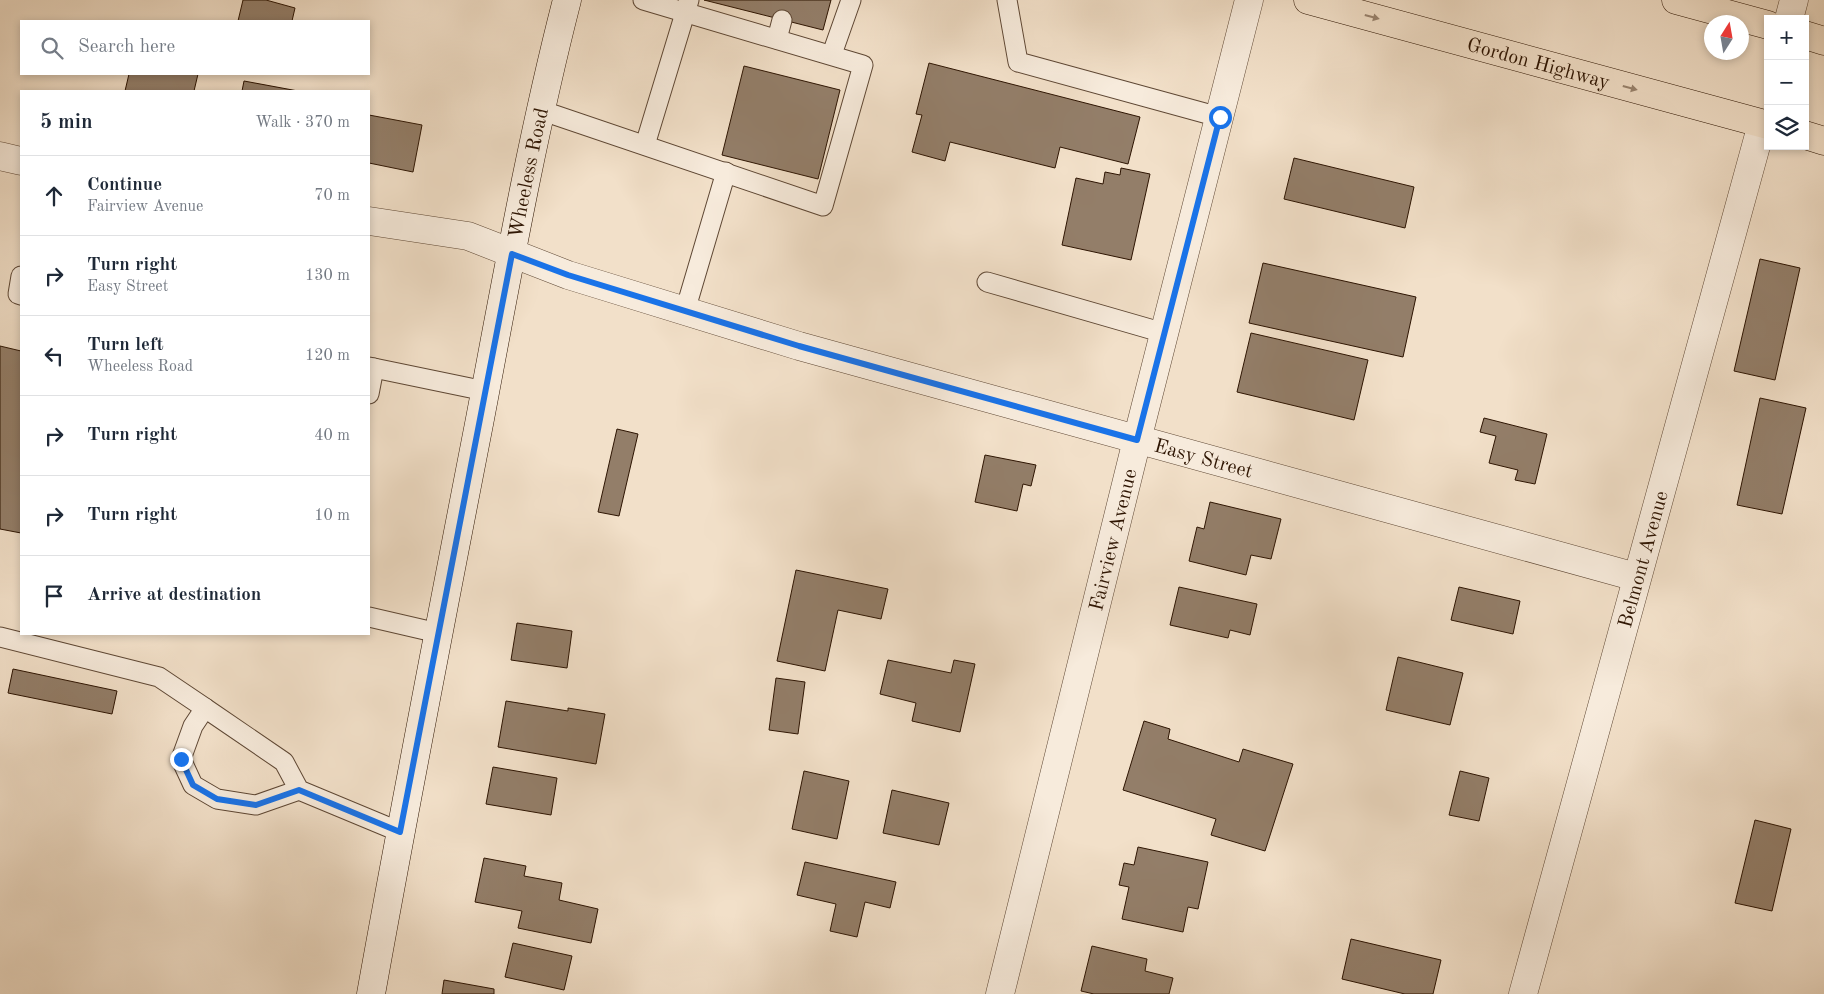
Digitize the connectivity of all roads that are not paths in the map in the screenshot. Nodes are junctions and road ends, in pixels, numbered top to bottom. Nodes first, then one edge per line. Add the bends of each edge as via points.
1 (566, 0) edge
2 (643, 0) edge
3 (850, 0) edge
4 (1007, 0) edge
5 (1249, 0) edge
6 (1308, 0) edge
7 (1676, 0) edge
8 (1794, 0) edge
9 (687, 6) edge
10 (1790, 15) edge
11 (782, 20) dead end
12 (1764, 24) edge
13 (1809, 37) edge
14 (777, 38) junction
15 (1824, 41) edge
16 (832, 54) junction
17 (540, 110) junction
18 (1220, 117) junction
19 (1764, 124) edge
20 (1764, 128) edge
21 (1809, 137) edge
22 (1824, 141) edge
23 (644, 145) junction
24 (0, 156) edge
25 (20, 161) edge
26 (726, 172) junction
27 (370, 221) edge
28 (512, 254) junction
29 (20, 282) edge
30 (987, 282) dead end
31 (20, 295) edge
32 (685, 311) junction
33 (1164, 333) junction
34 (371, 368) edge
35 (370, 381) edge
36 (485, 391) junction
37 (1137, 440) junction
38 (1636, 577) junction
39 (370, 617) edge
40 (438, 633) junction
41 (0, 637) edge
42 (205, 708) junction
43 (299, 790) junction
44 (400, 832) junction
45 (371, 994) edge
46 (1000, 994) edge
47 (1522, 994) edge

1 - 17 street, Wheeless Road
2 - 9 lane
3 - 16 lane
4 - 18 lane via 1018,62
5 - 18 street, Fairview Avenue
6 -> 19 highway, Gordon Highway
7 - 12 highway
8 - 10 street
9 - 14 lane via 739,19
9 - 23 lane
11 - 14 lane
13 - 15 highway
14 - 16 lane
16 - 26 lane via 863,65 823,206
17 - 23 lane
17 - 28 street, Wheeless Road
18 - 33 street, Fairview Avenue
20 - 38 street, Belmont Avenue
21 - 22 highway
23 - 26 lane
24 - 25 street
26 - 32 lane
27 - 28 street, Easy Street via 468,236
28 - 32 street, Easy Street
28 - 36 street, Wheeless Road
29 - 31 lane
30 - 33 lane
32 - 37 street, Easy Street
33 - 37 street, Fairview Avenue
34 - 35 lane
34 - 36 lane
36 - 40 street, Wheeless Road
37 - 38 street, Easy Street
37 - 46 street, Fairview Avenue
38 - 47 street, Belmont Avenue
39 - 40 lane
40 - 44 street, Wheeless Road
41 - 42 lane via 159,677
42 - 43 lane via 284,762
42 - 43 lane via 193,726 181,759 193,785 217,799 256,805
43 - 44 lane
44 - 45 street, Wheeless Road

